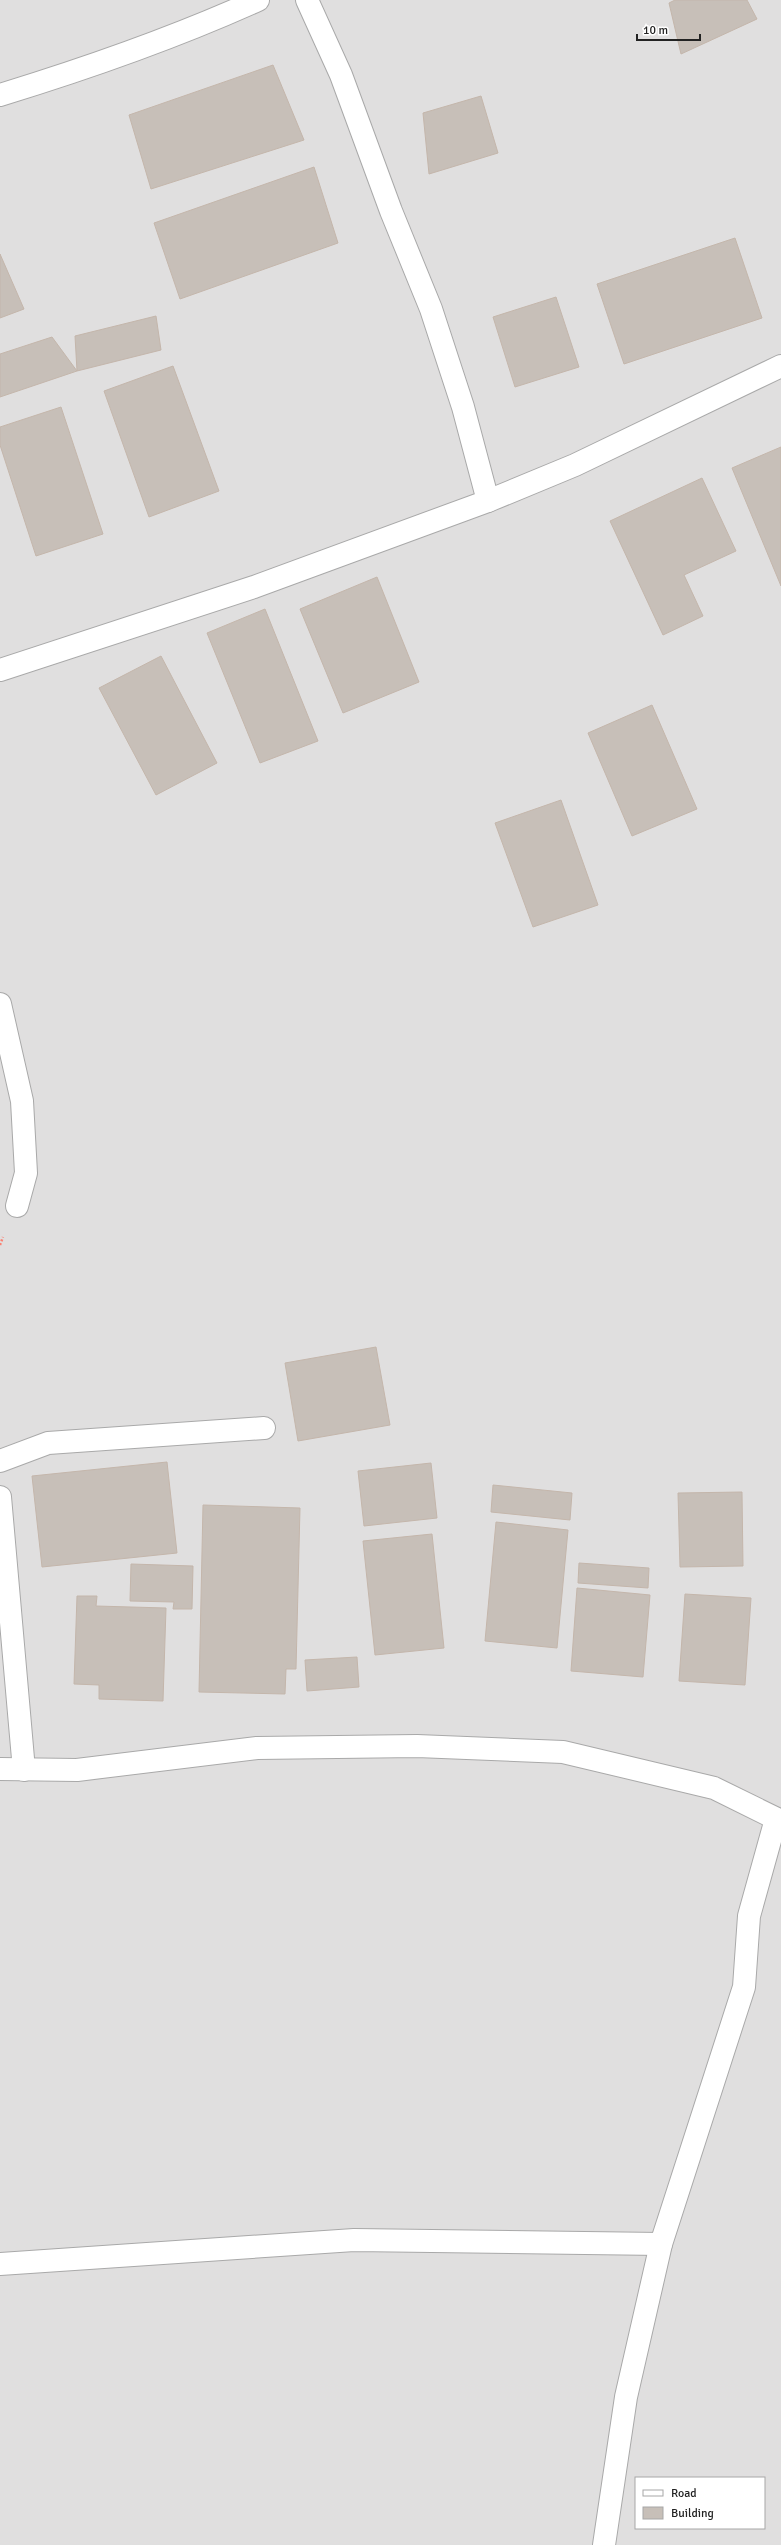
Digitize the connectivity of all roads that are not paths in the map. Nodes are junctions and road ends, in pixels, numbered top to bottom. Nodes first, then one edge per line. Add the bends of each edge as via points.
1 (258, 0) edge
2 (308, 0) edge
3 (0, 95) edge
4 (781, 366) edge
5 (488, 502) junction
6 (0, 670) edge
7 (0, 1004) edge
8 (17, 1206) dead end
9 (264, 1428) dead end
10 (0, 1461) edge
11 (0, 1497) edge
12 (0, 1769) edge
13 (24, 1770) junction
14 (778, 1820) edge
15 (661, 2244) junction
16 (0, 2264) edge
17 (604, 2545) edge

1 - 3 street via 181,33
2 - 5 street via 341,75 391,211 431,309 463,406
4 - 5 street via 575,465
5 - 6 street via 254,587
7 - 8 street via 22,1101 26,1173
9 - 10 street via 48,1444
11 - 13 street
12 - 13 street
13 - 14 street via 77,1770 257,1748 417,1746 563,1752 714,1788
14 - 15 street via 749,1916 744,1987
15 - 16 street via 354,2240
15 - 17 street via 626,2397

